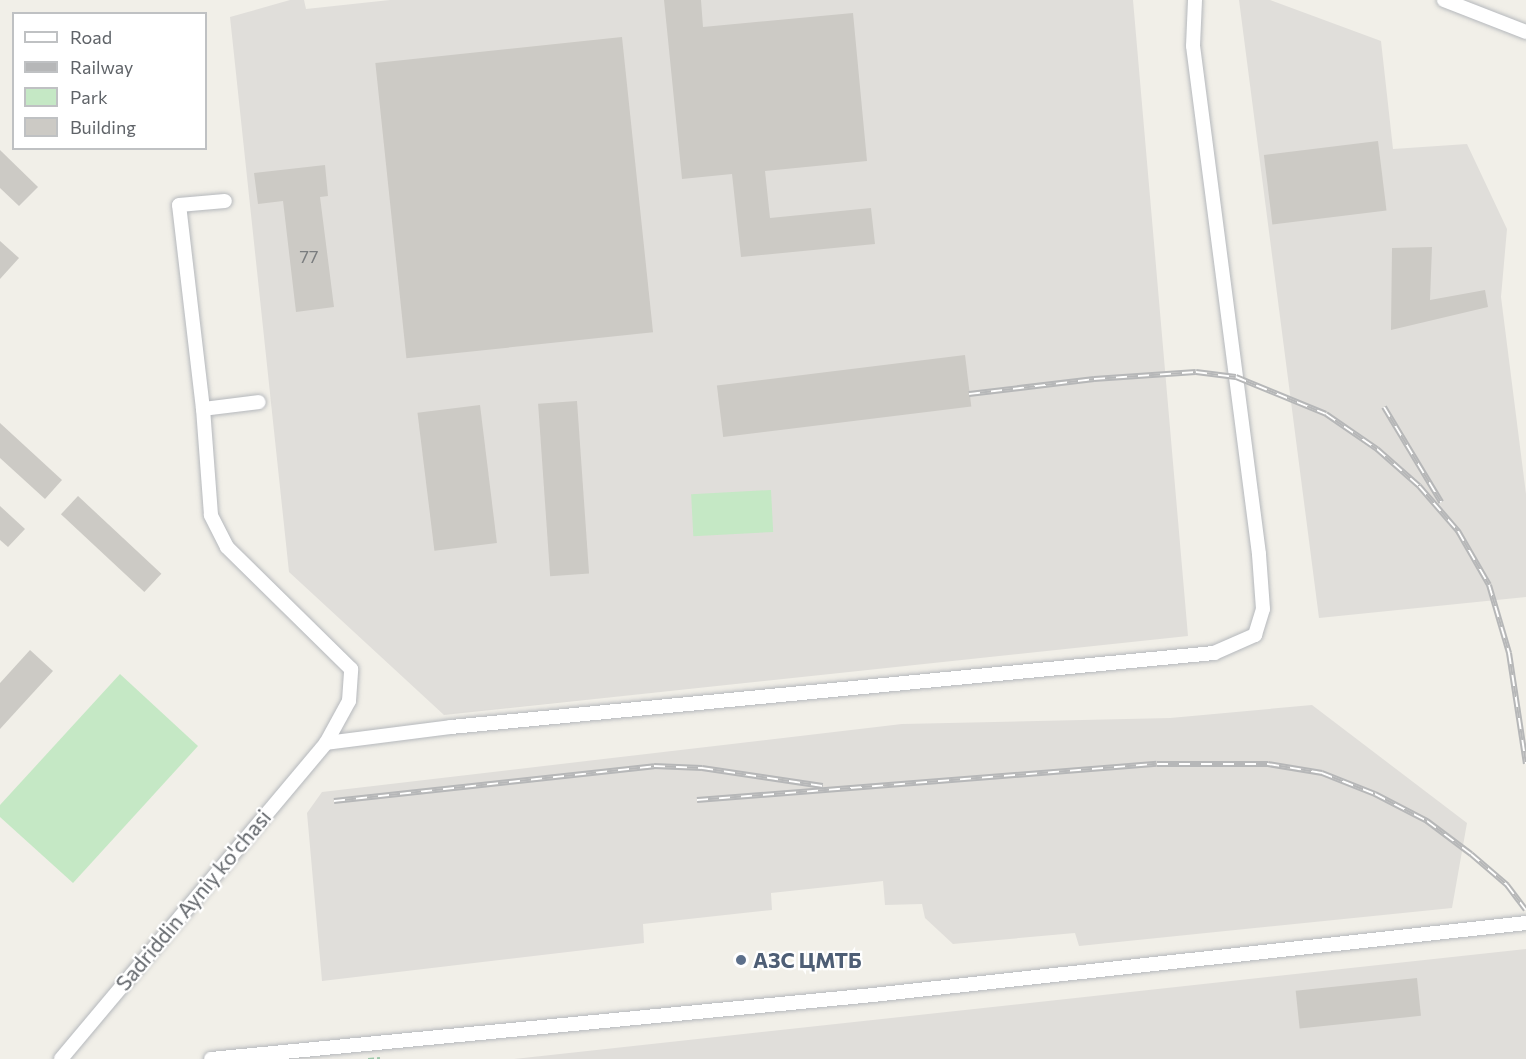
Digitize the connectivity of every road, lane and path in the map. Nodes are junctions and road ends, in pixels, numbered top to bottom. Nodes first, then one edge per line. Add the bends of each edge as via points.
1 (1195, 0) edge
2 (1444, 0) edge
3 (1526, 32) edge
4 (225, 201) dead end
5 (259, 402) dead end
6 (203, 409) junction
7 (326, 743) junction
8 (1526, 923) edge
9 (61, 1059) edge
10 (211, 1059) edge

1 - 7 street via 1193,45 1260,565 1263,609 1255,635 1214,653 451,727
2 - 3 street
4 - 6 street, Sadriddin Ayniy ko'chasi via 179,205
5 - 6 street
6 - 7 street, Sadriddin Ayniy ko'chasi via 211,515 227,547 351,669 349,701
7 - 9 street, Sadriddin Ayniy ko'chasi
8 - 10 street via 885,994

